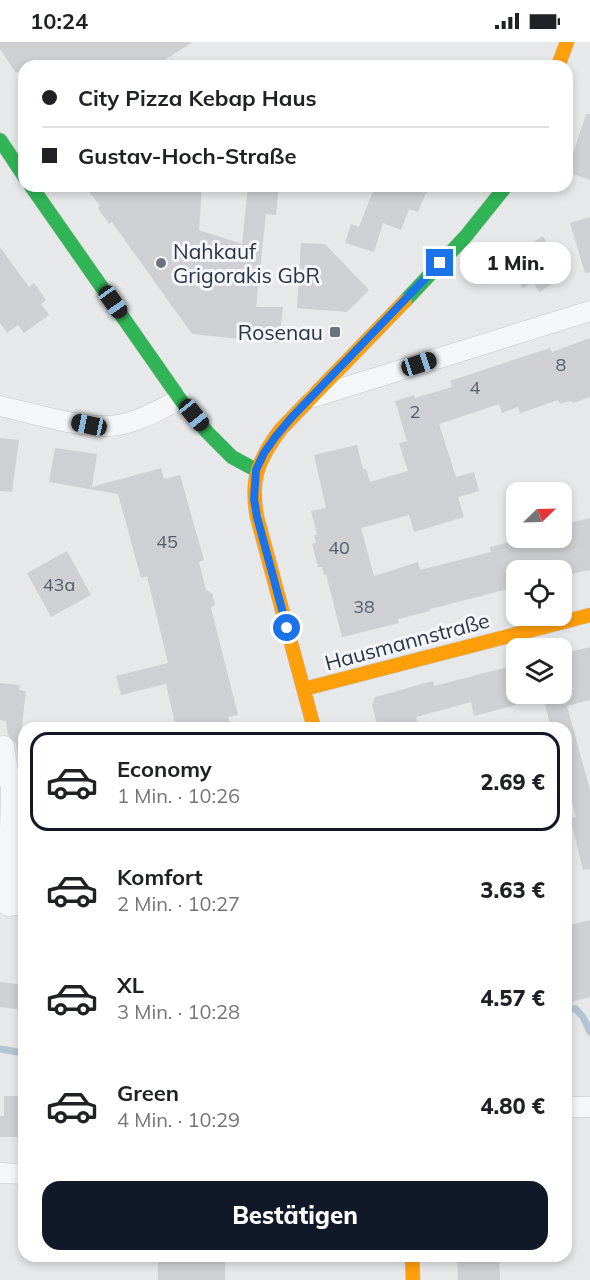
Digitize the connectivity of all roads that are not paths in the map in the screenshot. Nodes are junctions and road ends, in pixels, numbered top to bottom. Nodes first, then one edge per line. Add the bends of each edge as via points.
1 (567, 42) edge
2 (560, 60) edge
3 (0, 140) edge
4 (18, 167) edge
5 (35, 192) edge
6 (502, 192) edge
7 (590, 311) edge
8 (312, 397) junction
9 (180, 399) junction
10 (0, 406) edge
11 (256, 470) junction
12 (590, 615) edge
13 (304, 689) junction
14 (312, 722) edge
15 (4, 746) dead end
16 (18, 905) edge
17 (572, 1107) edge
18 (590, 1107) edge
19 (0, 1173) edge
20 (18, 1174) edge
21 (412, 1262) edge
22 (413, 1280) edge

1 - 2 main road
3 - 4 main road
5 - 9 main road
6 - 8 main road
7 - 8 street
8 - 11 main road via 276,436
9 - 10 street via 134,421 112,426 89,425
9 - 11 main road via 232,457
11 - 13 main road via 257,517
12 - 13 main road, Hausmannstraße
13 - 14 main road
15 - 16 street via 11,790 8,906
17 - 18 street
19 - 20 street
21 - 22 main road

